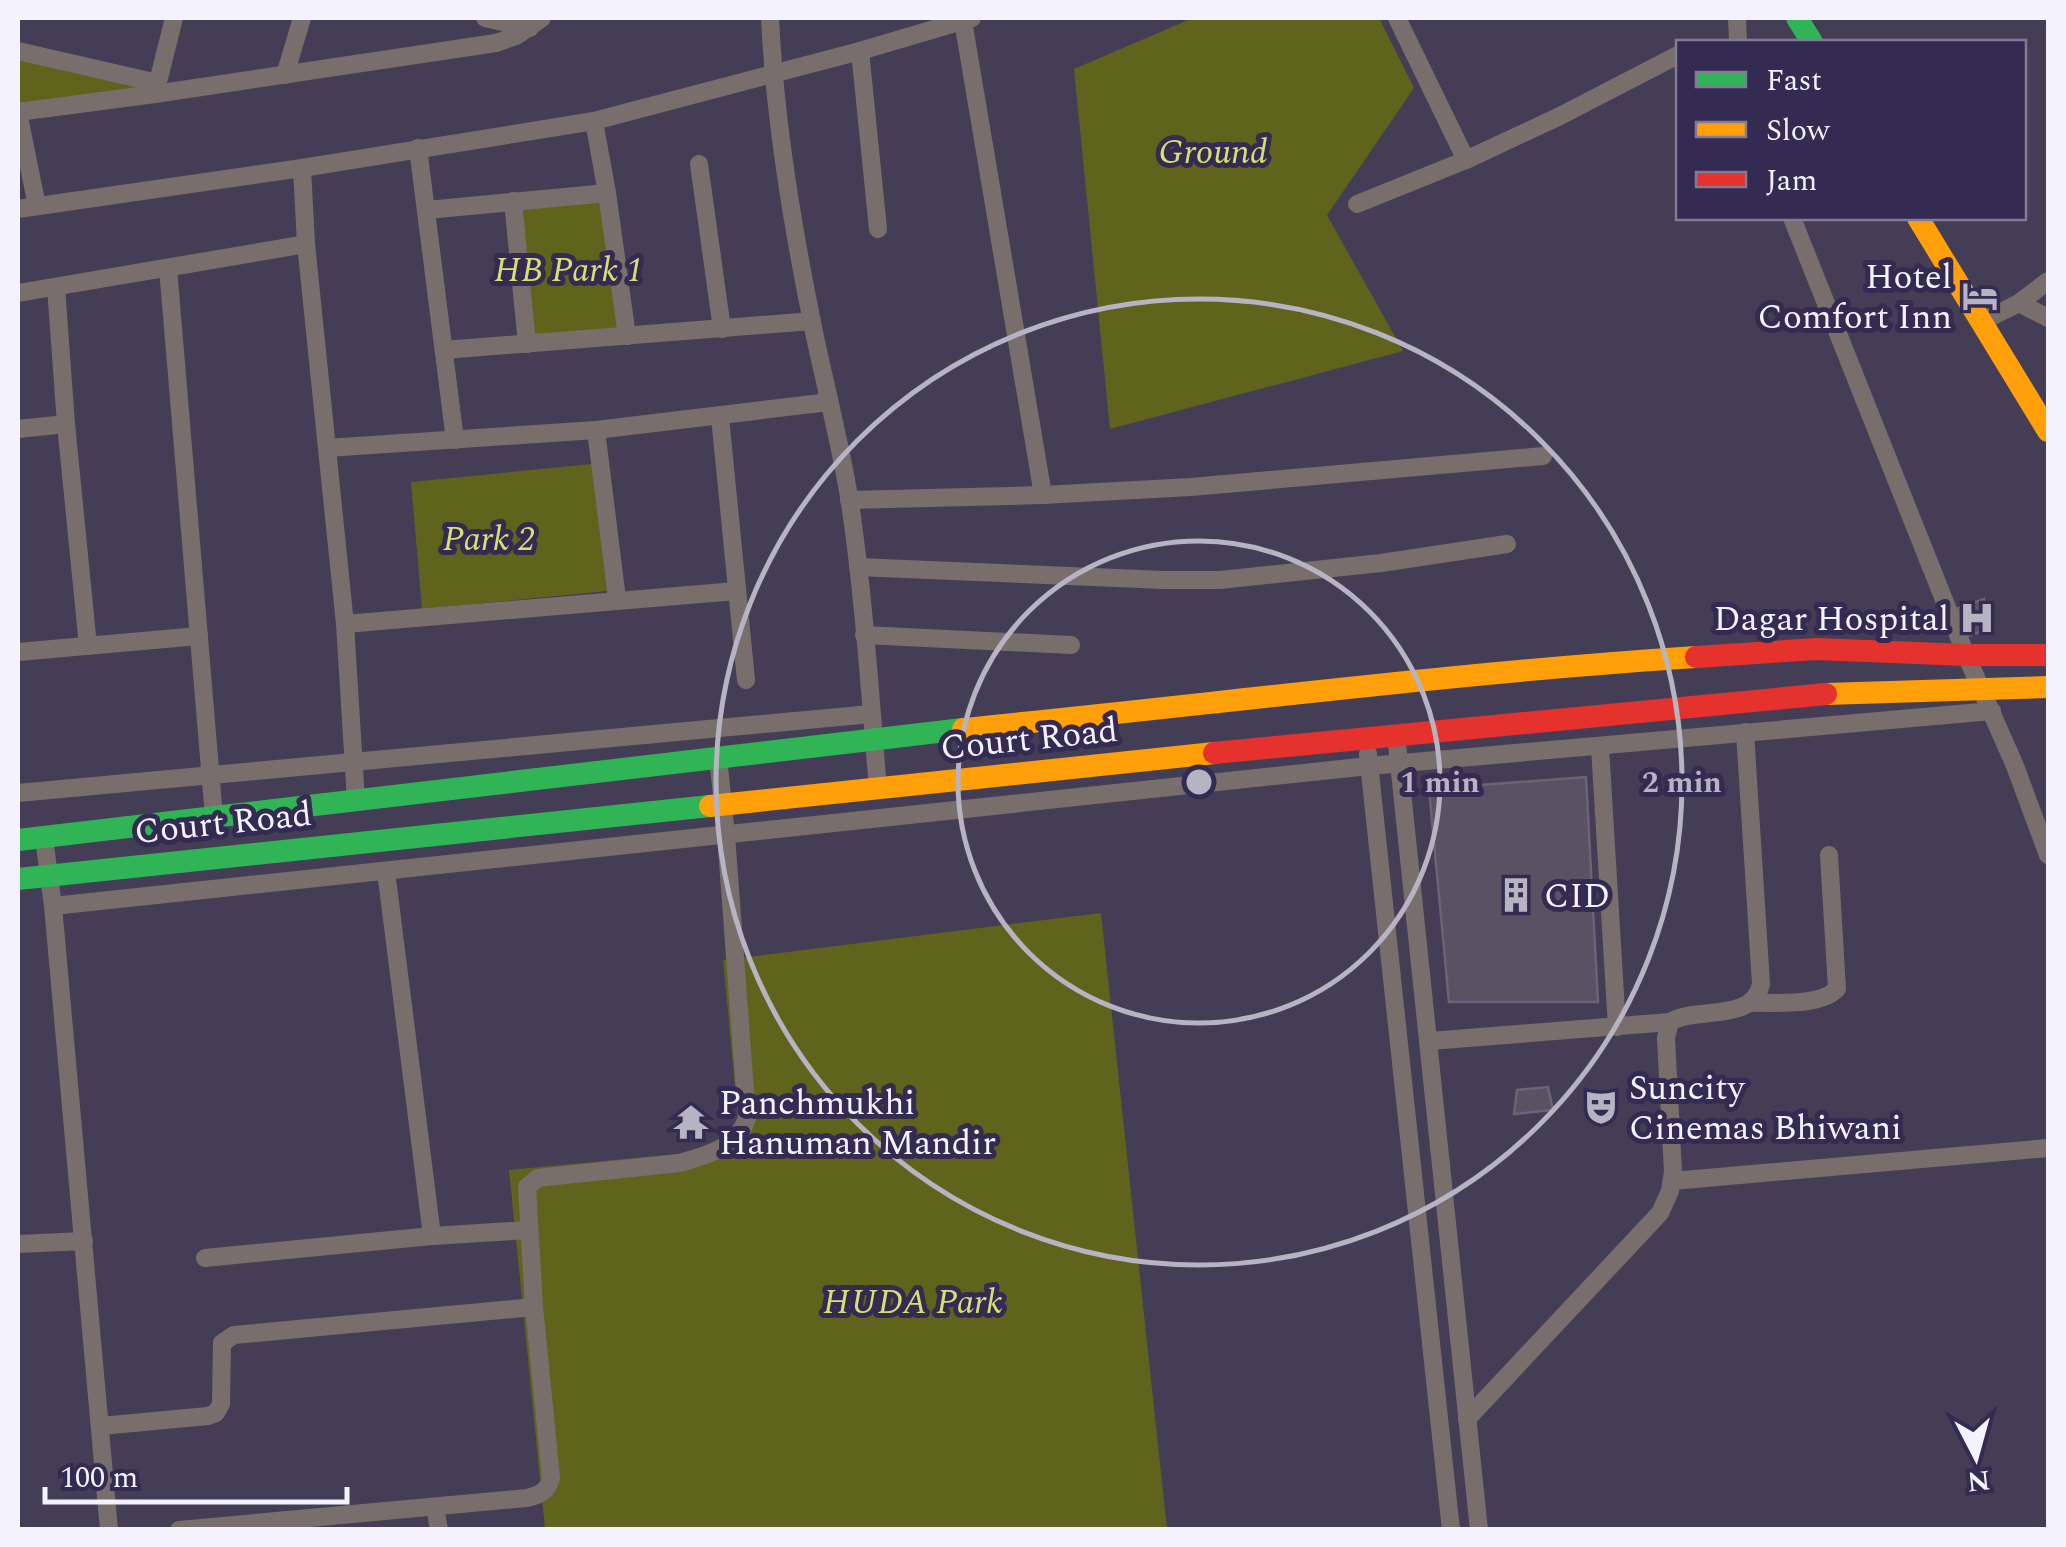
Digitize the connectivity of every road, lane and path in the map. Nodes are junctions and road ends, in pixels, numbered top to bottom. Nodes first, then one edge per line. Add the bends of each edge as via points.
1 (174, 18) edge
2 (302, 18) edge
3 (485, 18) edge
4 (770, 18) edge
5 (1397, 18) edge
6 (1797, 18) edge
7 (967, 20) edge
8 (536, 22) edge
9 (1811, 40) edge
10 (18, 51) edge
11 (860, 51) junction
12 (1676, 56) edge
13 (773, 74) junction
14 (285, 75) junction
15 (157, 88) junction
16 (18, 112) edge
17 (594, 121) junction
18 (418, 148) junction
19 (1466, 160) junction
20 (699, 164) dead end
21 (302, 168) junction
22 (607, 193) junction
23 (513, 200) junction
24 (1357, 204) dead end
25 (37, 206) junction
26 (18, 209) edge
27 (427, 210) junction
28 (1793, 220) edge
29 (1919, 220) edge
30 (878, 230) dead end
31 (306, 244) junction
32 (168, 268) junction
33 (2048, 282) edge
34 (56, 287) junction
35 (18, 294) edge
36 (2019, 303) junction
37 (2048, 318) edge
38 (812, 321) junction
39 (1981, 322) junction
40 (722, 328) junction
41 (627, 336) junction
42 (527, 344) junction
43 (444, 350) junction
44 (829, 402) junction
45 (720, 416) junction
46 (66, 424) junction
47 (18, 429) edge
48 (596, 430) junction
49 (2048, 431) edge
50 (454, 440) junction
51 (327, 448) junction
52 (1543, 456) dead end
53 (1044, 495) junction
54 (849, 500) junction
55 (1506, 544) dead end
56 (858, 568) junction
57 (736, 591) junction
58 (616, 599) junction
59 (346, 624) junction
60 (864, 635) junction
61 (199, 636) junction
62 (1071, 645) dead end
63 (88, 646) junction
64 (18, 652) edge
65 (1966, 655) junction
66 (2048, 655) edge
67 (746, 680) dead end
68 (2048, 687) edge
69 (1987, 701) junction
70 (872, 726) junction
71 (1745, 732) junction
72 (1396, 734) junction
73 (1366, 738) junction
74 (1600, 747) junction
75 (718, 758) junction
76 (353, 762) junction
77 (1400, 763) junction
78 (1369, 766) junction
79 (210, 774) junction
80 (878, 790) junction
81 (18, 793) edge
82 (356, 800) junction
83 (723, 805) junction
84 (214, 817) junction
85 (726, 835) junction
86 (44, 838) junction
87 (18, 840) edge
88 (1829, 855) dead end
89 (2048, 855) edge
90 (386, 871) junction
91 (50, 876) junction
92 (18, 879) edge
93 (53, 906) junction
94 (1751, 1004) junction
95 (1670, 1022) junction
96 (1617, 1026) junction
97 (1430, 1041) junction
98 (2048, 1148) edge
99 (1672, 1181) junction
100 (528, 1230) junction
101 (432, 1236) junction
102 (84, 1241) junction
103 (18, 1244) edge
104 (205, 1258) dead end
105 (534, 1307) junction
106 (1467, 1419) junction
107 (100, 1426) junction
108 (436, 1506) junction
109 (208, 1528) edge
110 (110, 1530) edge
111 (179, 1530) edge
112 (439, 1530) edge
113 (1451, 1530) edge
114 (1479, 1530) edge

1 - 15 street
2 - 14 street
3 - 8 street
4 - 13 street
5 - 19 street
6 - 9 main road
7 - 11 street
7 - 53 street
8 - 14 street via 496,43
10 - 15 street
11 - 13 street
11 - 30 street
12 - 19 street
13 - 17 street
13 - 38 street
14 - 15 street
15 - 16 street
16 - 25 street
17 - 18 street
17 - 22 street
18 - 21 street
18 - 27 street
19 - 24 street
20 - 40 street
21 - 25 street
21 - 31 street
22 - 23 street
22 - 41 street
23 - 27 street
23 - 42 street
25 - 26 street
27 - 43 street
28 - 65 street
29 - 39 main road
31 - 32 street
31 - 51 street
32 - 34 street
32 - 61 street
33 - 36 street
34 - 35 street
34 - 46 street
36 - 37 street
36 - 39 street
38 - 40 street
38 - 44 street
39 - 49 main road
40 - 41 street
41 - 42 street
42 - 43 street
43 - 50 street
44 - 45 street
44 - 54 street
45 - 48 street
45 - 57 street
46 - 47 street
46 - 63 street
48 - 50 street
48 - 58 street
50 - 51 street
51 - 59 street
52 - 53 street
53 - 54 street
54 - 56 street
55 - 56 street via 1220,580
56 - 60 street
57 - 58 street
57 - 67 street
58 - 59 street
59 - 76 street
60 - 62 street
60 - 70 street
61 - 63 street
61 - 79 street
63 - 64 street
65 - 66 main road
65 - 69 street
65 - 70 main road via 1816,650 1615,662 1188,708
68 - 69 main road, Court Road
69 - 71 street
69 - 72 main road, Court Road via 1811,694
69 - 89 street
70 - 75 main road
70 - 76 street
70 - 80 street
71 - 74 street
71 - 94 street via 1762,984
72 - 73 main road, Court Road
72 - 77 street
73 - 78 street
73 - 80 main road, Court Road
74 - 77 street
74 - 96 street
75 - 82 main road
75 - 83 street
76 - 79 street
76 - 82 street
77 - 78 street
77 - 97 street
78 - 85 street
78 - 113 street
79 - 81 street
79 - 84 street
80 - 83 main road, Court Road
82 - 84 main road
83 - 85 street
83 - 91 main road, Court Road
84 - 86 main road
85 - 90 street
85 - 100 street via 748,1107 744,1130 725,1146 680,1163 538,1178 527,1187
86 - 87 main road
86 - 91 street
88 - 94 street via 1836,989 1817,1000
90 - 93 street
90 - 101 street
91 - 92 main road, Court Road
91 - 93 street
93 - 102 street
94 - 95 street
95 - 96 street
95 - 99 street
96 - 97 street
97 - 106 street
98 - 99 street
99 - 106 street via 1660,1213
100 - 101 street
100 - 105 street
101 - 104 street
102 - 103 street
102 - 107 street
105 - 107 street via 234,1335 222,1343 216,1413
105 - 108 street via 550,1484 538,1496
106 - 114 street
107 - 110 street
108 - 109 street
108 - 112 street
109 - 111 street

